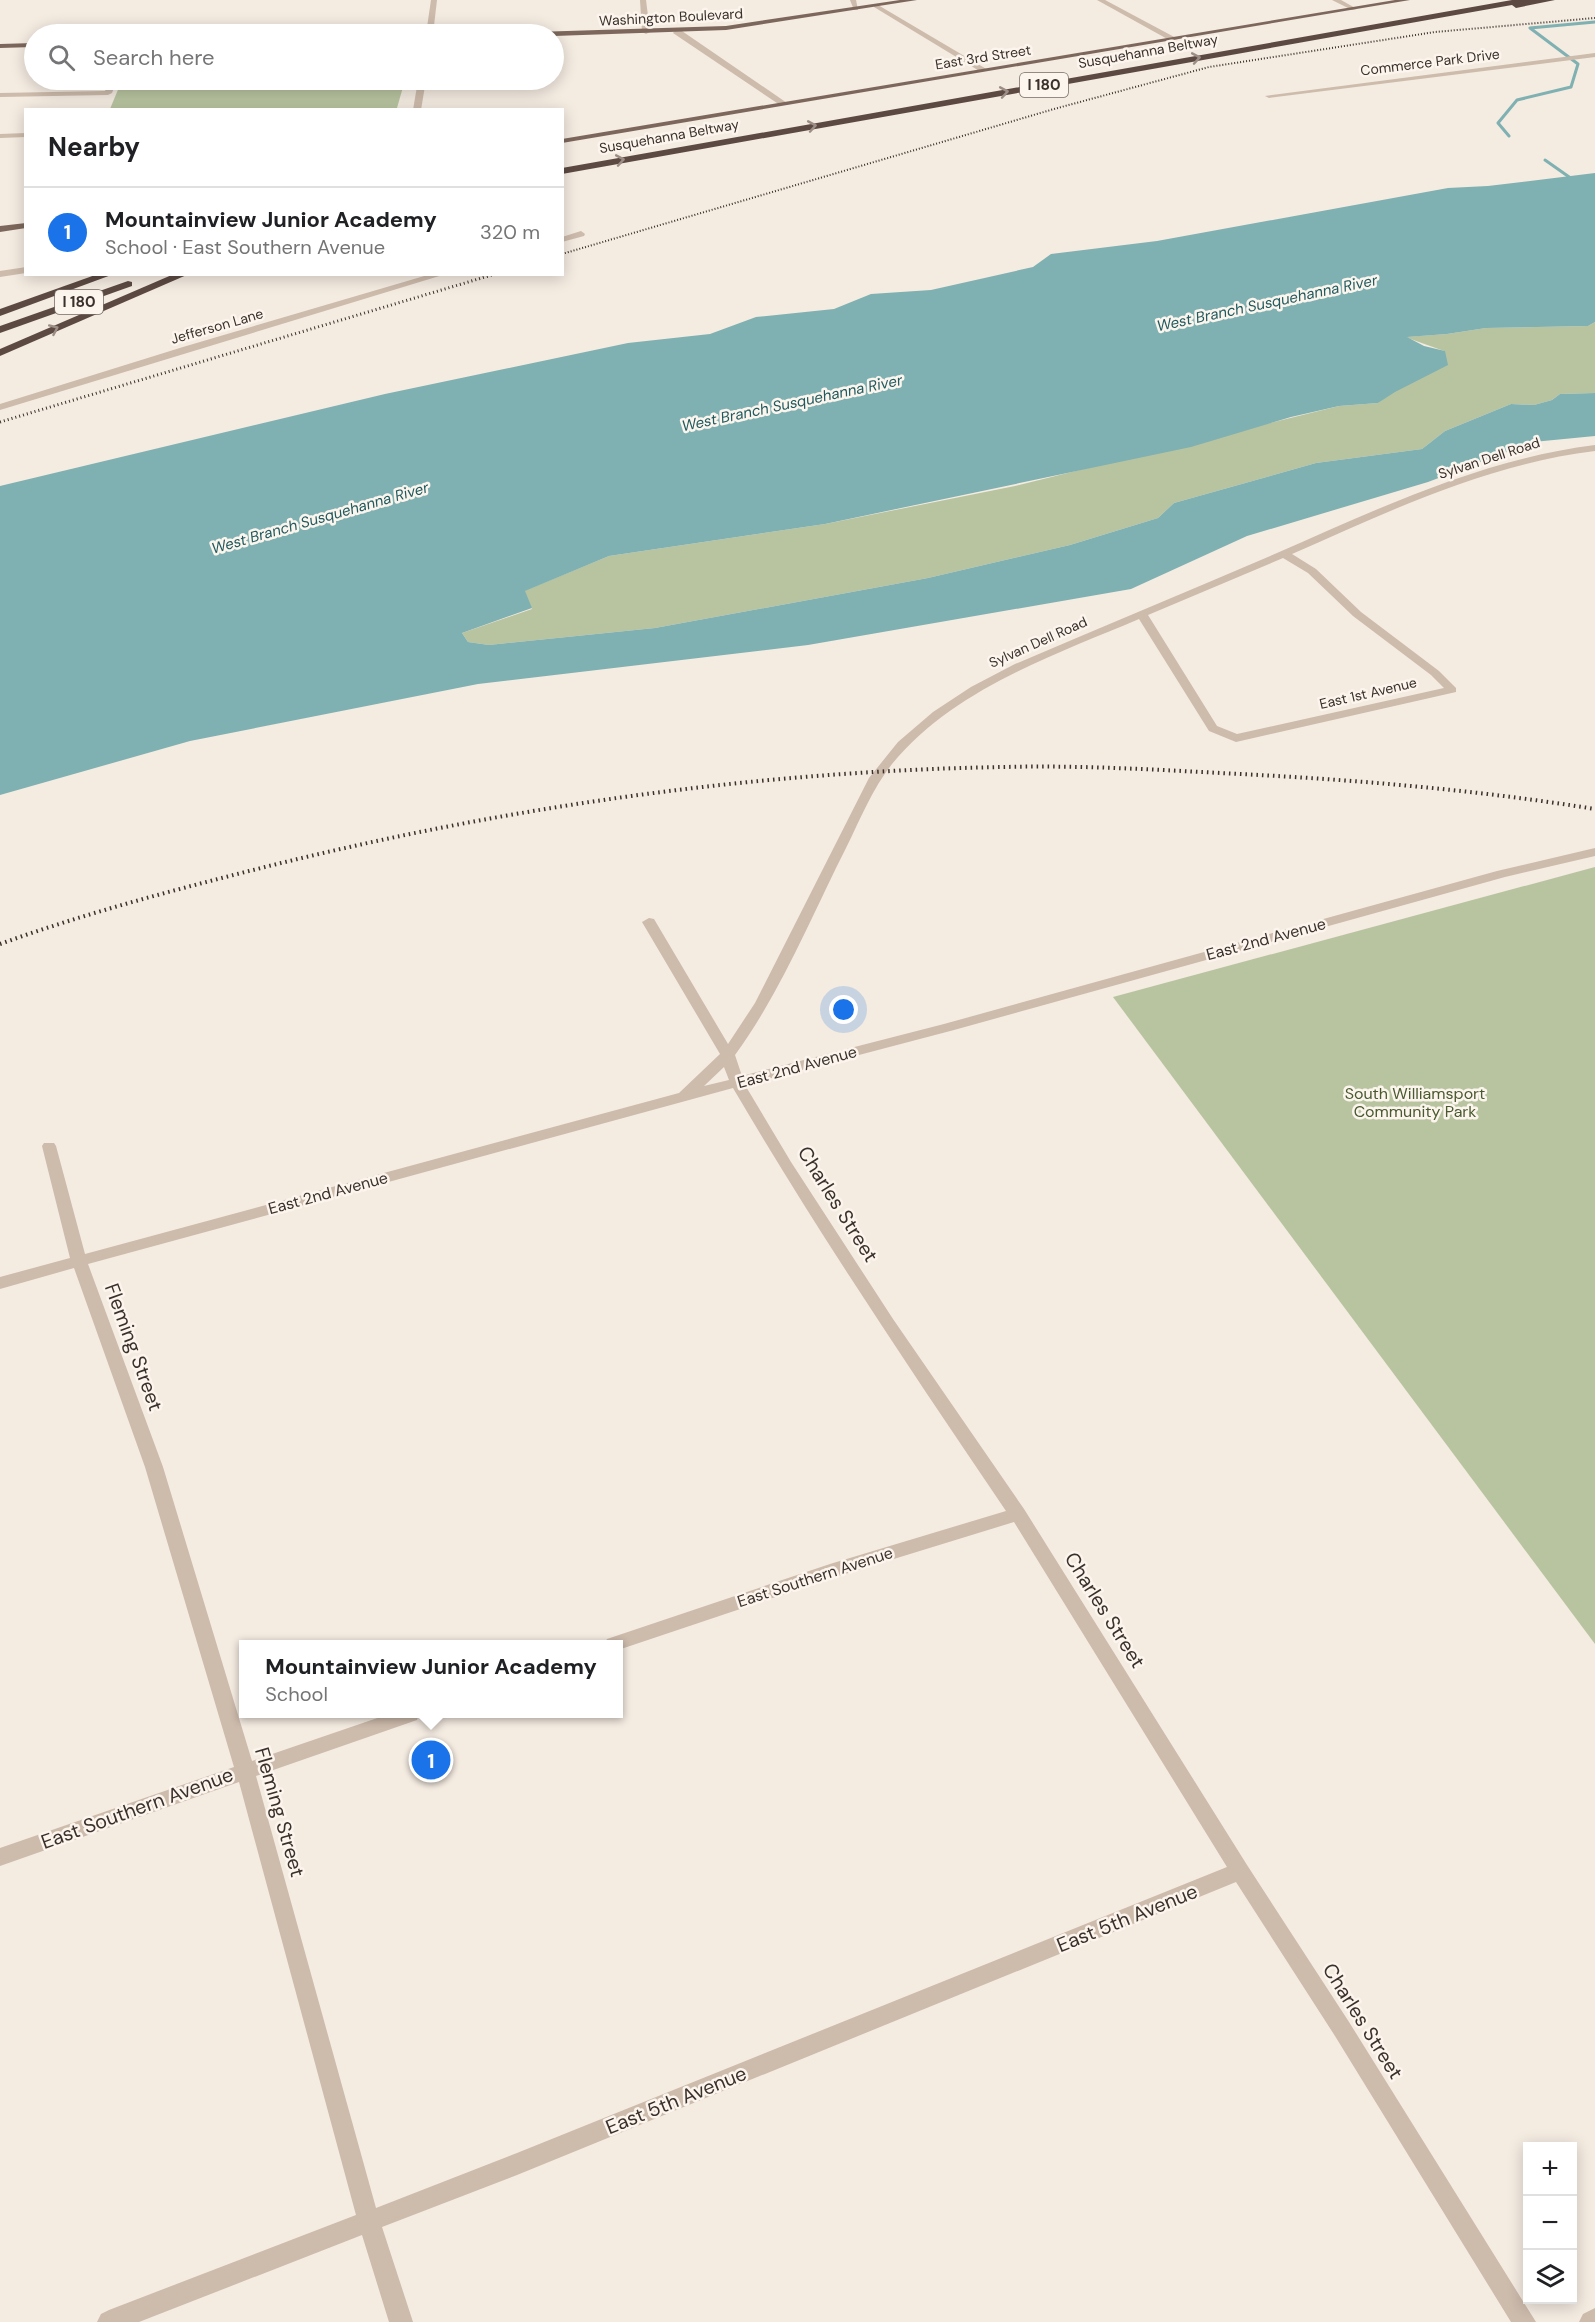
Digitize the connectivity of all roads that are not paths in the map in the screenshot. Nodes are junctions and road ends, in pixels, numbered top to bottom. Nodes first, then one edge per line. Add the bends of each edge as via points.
1 (434, 0) edge
2 (643, 0) edge
3 (853, 0) edge
4 (914, 0) edge
5 (1100, 0) edge
6 (1335, 0) edge
7 (1407, 0) edge
8 (1526, 0) edge
9 (1551, 0) edge
10 (876, 6) junction
11 (856, 9) junction
12 (1354, 9) junction
13 (1406, 10) dead end
14 (1347, 21) dead end
15 (430, 24) edge
16 (1387, 25) junction
17 (676, 31) junction
18 (646, 32) junction
19 (564, 33) edge
20 (1174, 39) junction
21 (24, 45) edge
22 (0, 46) edge
23 (1595, 55) edge
24 (984, 70) junction
25 (109, 90) edge
26 (420, 90) edge
27 (0, 95) edge
28 (1269, 96) dead end
29 (783, 104) junction
30 (417, 108) edge
31 (0, 135) edge
32 (24, 135) edge
33 (564, 141) edge
34 (564, 171) edge
35 (24, 225) edge
36 (0, 229) edge
37 (581, 234) dead end
38 (564, 239) edge
39 (24, 270) edge
40 (0, 274) edge
41 (85, 276) edge
42 (103, 276) edge
43 (152, 276) edge
44 (179, 276) edge
45 (435, 276) edge
46 (0, 305) edge
47 (0, 313) edge
48 (0, 330) edge
49 (0, 352) edge
50 (0, 407) edge
51 (1595, 448) edge
52 (1284, 554) junction
53 (1142, 614) junction
54 (1595, 852) edge
55 (649, 922) dead end
56 (728, 1056) junction
57 (737, 1083) junction
58 (679, 1098) junction
59 (49, 1146) dead end
60 (79, 1261) junction
61 (0, 1283) edge
62 (1018, 1514) junction
63 (623, 1641) edge
64 (396, 1718) edge
65 (245, 1770) junction
66 (0, 1857) edge
67 (1240, 1871) junction
68 (369, 2222) junction
69 (110, 2322) edge
70 (401, 2322) edge
71 (1524, 2322) edge

1 - 15 street
2 - 18 street
3 - 11 street
4 - 10 main road, Washington Boulevard
5 - 20 street
6 - 12 street
7 - 12 main road, East 3rd Street
8 - 16 highway, Susquehanna Beltway / I 180
9 - 16 highway
10 - 11 main road, Washington Boulevard
10 - 24 street
11 - 17 main road, Washington Boulevard via 741,27
12 - 20 main road, East 3rd Street
13 - 14 highway
34 -> 16 highway, Susquehanna Beltway / I 180
17 - 18 main road, Washington Boulevard
17 - 29 street
18 - 19 main road, Washington Boulevard
20 - 24 main road, East 3rd Street
21 - 22 main road
23 - 28 street, Commerce Park Drive
24 - 29 main road, East 3rd Street
25 - 27 street
26 - 30 street
29 - 33 main road, East 3rd Street
31 - 32 street
35 - 36 main road
37 - 38 street
39 - 40 street
41 - 46 highway
42 - 47 highway, I 180
43 - 48 highway, I 180
49 -> 44 highway
45 - 50 street, Jefferson Lane
51 - 52 street, Sylvan Dell Road via 1558,452 1482,474
52 - 53 street, Sylvan Dell Road
52 - 53 street, East 1st Avenue via 1312,571 1357,614 1452,690 1236,738 1213,728
53 - 56 street, Sylvan Dell Road via 975,687 924,723 887,761 873,781 762,1003
54 - 57 street, East 2nd Avenue
55 - 56 street, Charles Street
56 - 57 street, Charles Street
56 - 58 street, Sylvan Dell Road
57 - 58 street, East 2nd Avenue
57 - 62 street, Charles Street via 887,1323
58 - 60 street, East 2nd Avenue
59 - 60 street, Fleming Street
60 - 61 street, East 2nd Avenue
60 - 65 street, Fleming Street via 154,1467
62 - 63 street, East Southern Avenue via 830,1571
62 - 67 street, Charles Street
64 - 65 street, East Southern Avenue
65 - 66 street, East Southern Avenue
65 - 68 street, Fleming Street
67 - 68 street, East 5th Avenue
67 - 71 street, Charles Street
68 - 69 street, East 5th Avenue
68 - 70 street, Fleming Street

